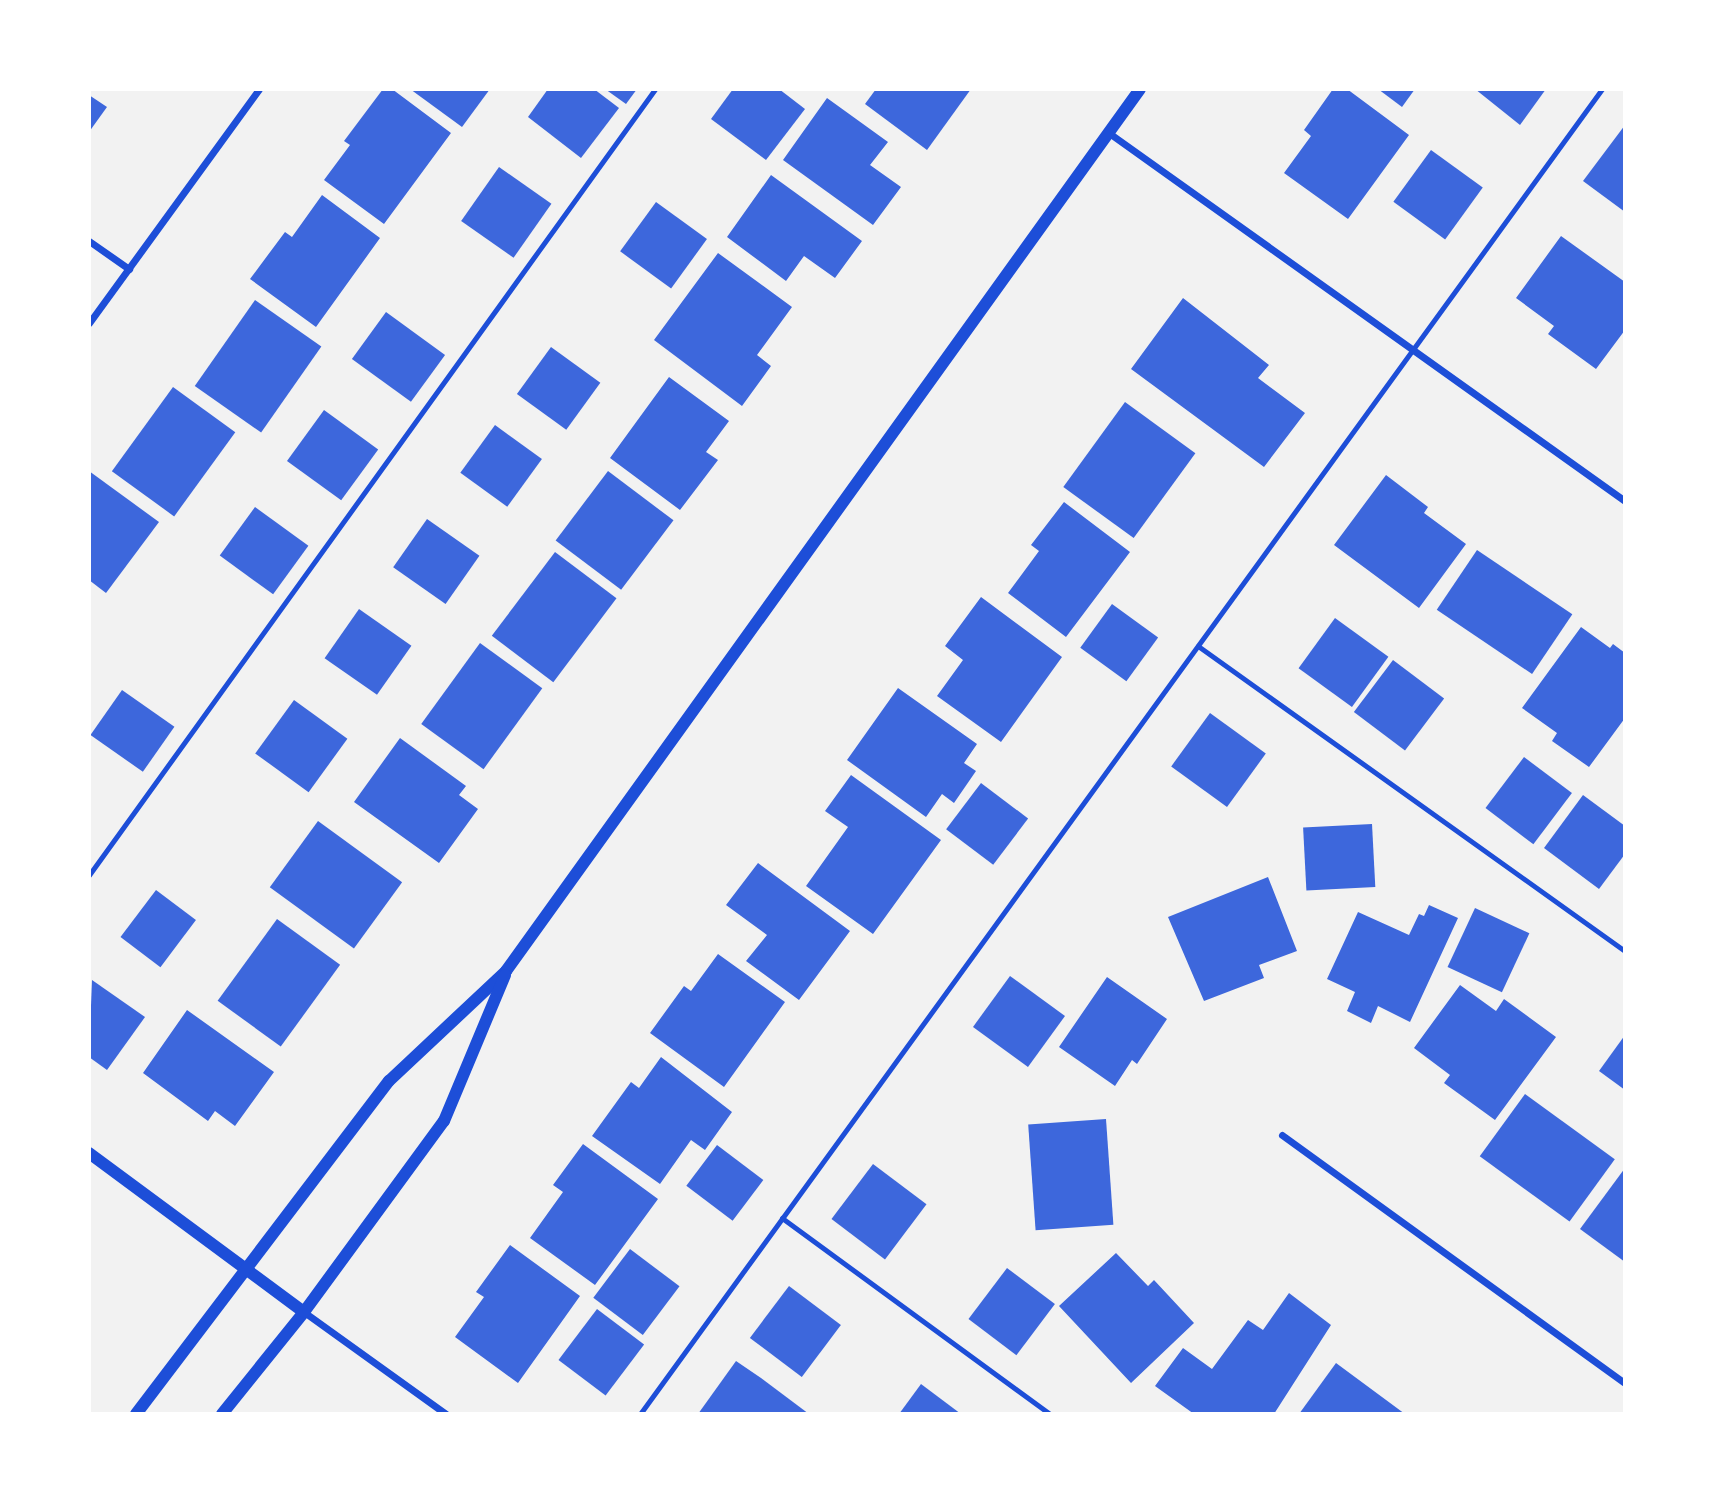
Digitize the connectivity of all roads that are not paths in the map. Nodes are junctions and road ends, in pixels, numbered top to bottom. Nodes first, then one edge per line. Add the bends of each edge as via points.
1 (260, 89) edge
2 (655, 89) edge
3 (1140, 89) edge
4 (1602, 89) edge
5 (1109, 133) junction
6 (89, 241) edge
7 (129, 270) junction
8 (89, 324) edge
9 (1414, 348) junction
10 (1625, 501) edge
11 (1198, 646) junction
12 (89, 875) edge
13 (1625, 951) edge
14 (506, 971) junction
15 (1282, 1135) dead end
16 (89, 1153) edge
17 (782, 1218) junction
18 (248, 1272) junction
19 (304, 1312) junction
20 (1625, 1383) edge
21 (136, 1414) edge
22 (222, 1414) edge
23 (446, 1414) edge
24 (640, 1414) edge
25 (1050, 1414) edge

1 - 7 street
2 - 12 lane
3 - 5 street
4 - 9 lane
5 - 9 street
5 - 14 street
6 - 7 street
7 - 8 street
9 - 10 street
9 - 11 lane
11 - 13 lane
11 - 17 lane
14 - 18 street via 389,1081
14 - 19 street via 444,1121
15 - 20 street
16 - 18 street
17 - 24 lane
17 - 25 lane
18 - 19 street
18 - 21 street
19 - 22 street
19 - 23 street

